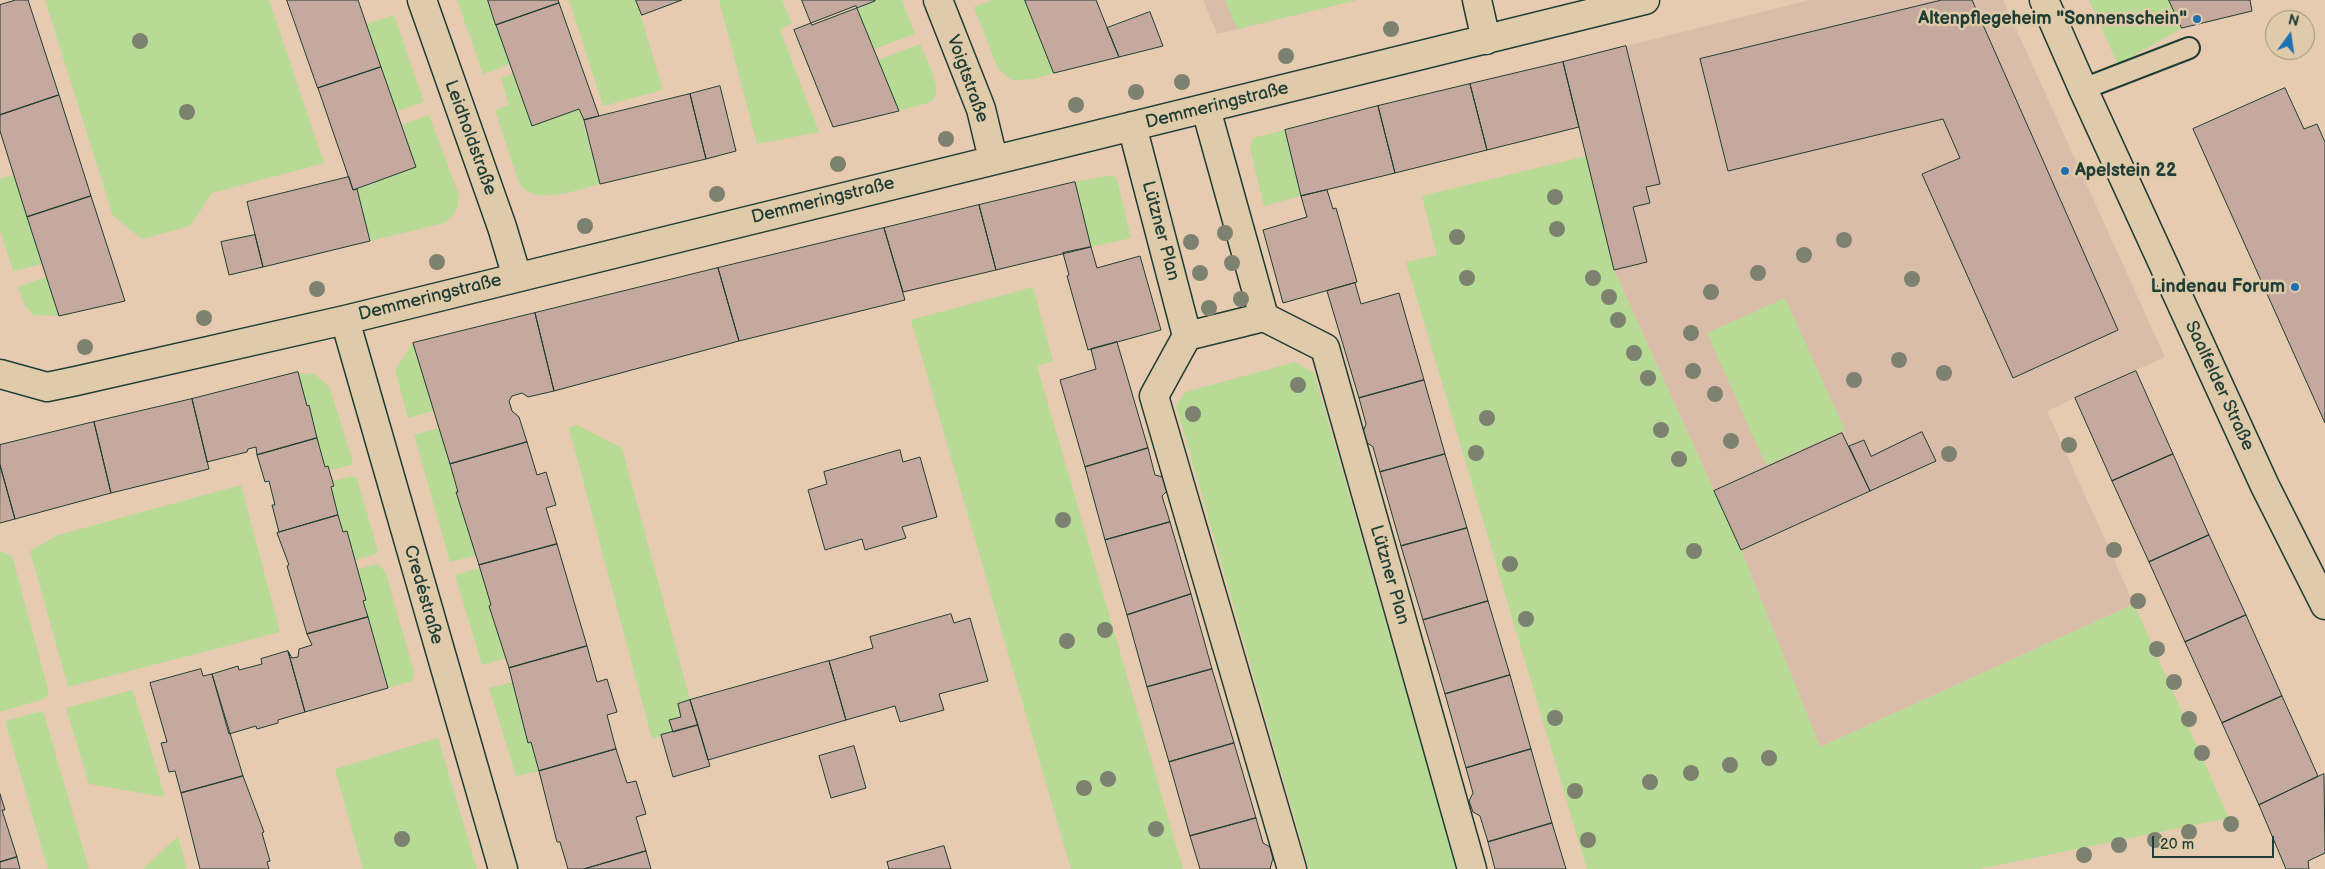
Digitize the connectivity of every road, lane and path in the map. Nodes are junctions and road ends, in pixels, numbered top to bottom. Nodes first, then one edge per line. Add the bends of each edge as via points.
1 (422, 0) edge
2 (938, 0) edge
3 (1477, 0) edge
4 (1645, 0) edge
5 (2044, 0) edge
6 (1486, 40) junction
7 (2189, 48) dead end
8 (2082, 89) junction
9 (1206, 109) junction
10 (1132, 126) junction
11 (993, 159) junction
12 (517, 277) junction
13 (1264, 317) junction
14 (345, 320) junction
15 (1187, 336) junction
16 (0, 373) edge
17 (2325, 605) edge
18 (503, 869) edge
19 (1292, 869) edge
20 (1472, 869) edge

1 - 12 street, Leidholdstraße
2 - 11 street, Voigtstraße via 981,109
3 - 6 street
4 - 6 street, Demmeringstraße
5 - 8 street, Saalfelder Straße
6 - 9 street, Demmeringstraße
7 - 8 lane
8 - 17 street, Saalfelder Straße via 2265,486
9 - 10 street, Demmeringstraße
9 - 13 street
10 - 11 street, Demmeringstraße
10 - 15 street, Lützner Plan
11 - 12 street, Demmeringstraße
12 - 14 street, Demmeringstraße
13 - 15 street
13 - 20 street, Lützner Plan via 1325,348
14 - 16 street, Demmeringstraße via 47,387
14 - 18 street, Credéstraße
15 - 19 street via 1154,396

